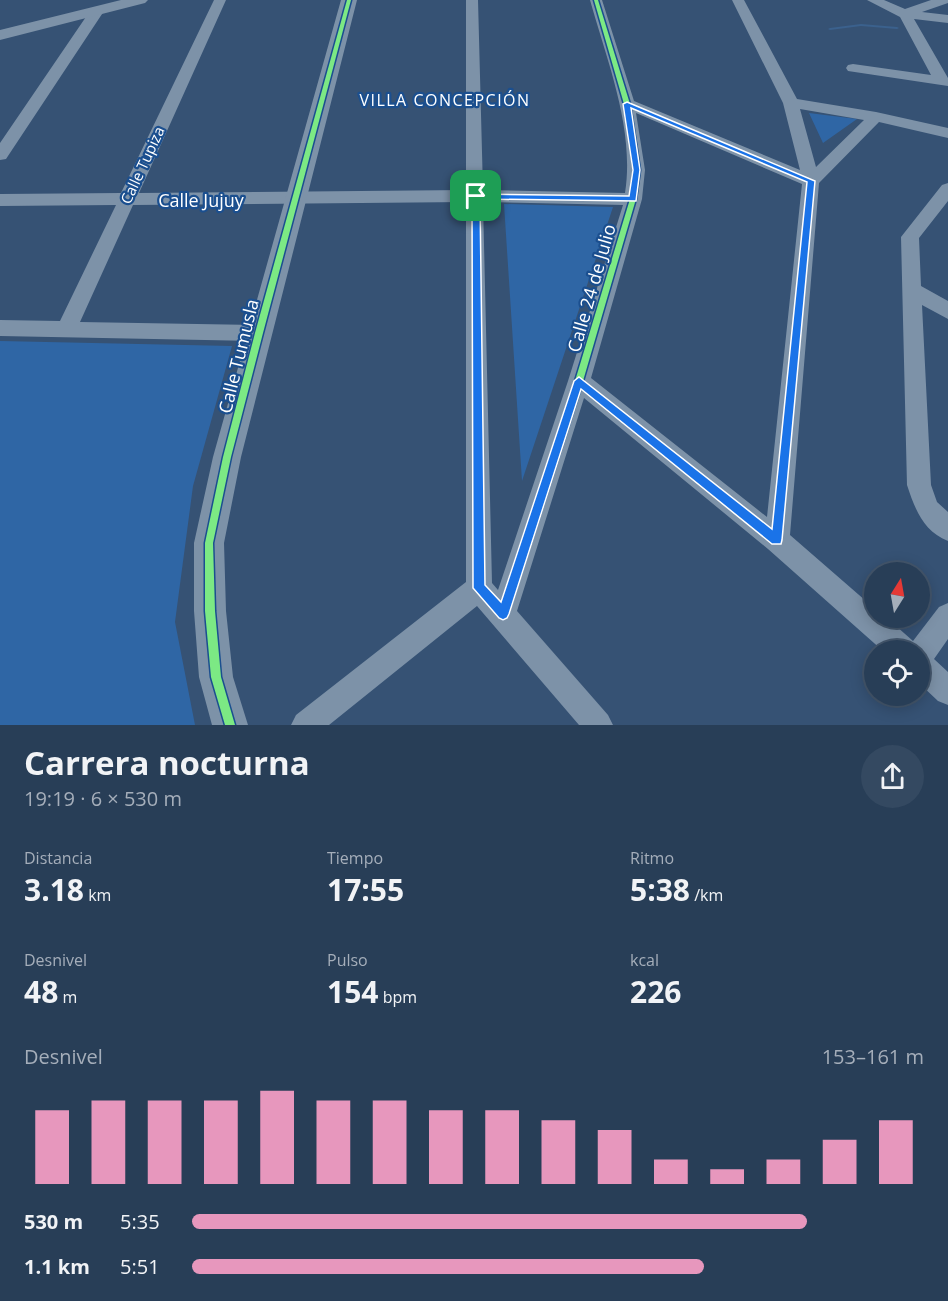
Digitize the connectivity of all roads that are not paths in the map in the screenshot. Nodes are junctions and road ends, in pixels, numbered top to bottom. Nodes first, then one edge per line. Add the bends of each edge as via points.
1 (140, 0) edge
2 (220, 0) edge
3 (349, 0) edge
4 (472, 0) edge
5 (596, 0) edge
6 (738, 0) edge
7 (873, 0) edge
8 (944, 0) edge
9 (97, 11) junction
10 (905, 14) junction
11 (948, 19) edge
12 (0, 35) edge
13 (853, 68) dead end
14 (945, 81) edge
15 (791, 103) junction
16 (627, 104) junction
17 (876, 117) junction
18 (948, 133) edge
19 (0, 155) edge
20 (811, 181) junction
21 (948, 189) edge
22 (476, 196) junction
23 (294, 199) junction
24 (633, 199) junction
25 (0, 200) edge
26 (125, 200) junction
27 (940, 213) edge
28 (913, 291) junction
29 (948, 311) edge
30 (0, 328) edge
31 (66, 330) junction
32 (259, 333) junction
33 (579, 381) junction
34 (948, 529) edge
35 (777, 540) junction
36 (479, 588) junction
37 (503, 614) junction
38 (948, 616) edge
39 (891, 640) edge
40 (930, 640) edge
41 (930, 674) edge
42 (948, 691) edge
43 (231, 725) edge
44 (306, 725) edge
45 (598, 725) edge

1 - 9 street
2 - 26 street, Calle Tupiza
3 - 23 street, Calle Tumusla
4 - 22 street
5 - 16 street, Calle 24 de Julio
6 - 15 street
7 - 10 street
8 - 10 street
9 - 12 street
9 - 19 street
10 - 11 street
10 - 14 street
13 - 14 street
15 - 17 street
15 - 20 street
16 - 20 street
16 - 24 street, Calle 24 de Julio via 637,170
17 - 18 street
17 - 20 street
20 - 35 street
21 - 27 street
22 - 23 street, Calle Jujuy
22 - 24 street, Calle Jujuy
22 - 36 street
23 - 26 street, Calle Jujuy
23 - 32 street, Calle Tumusla
24 - 33 street, Calle 24 de Julio
25 - 26 street, Calle Jujuy
26 - 31 street, Calle Tupiza
27 - 28 street via 910,237
28 - 29 street
28 - 34 street via 919,485 927,509
30 - 31 street
31 - 32 street
32 - 43 street, Calle Tumusla via 209,543 216,677
33 - 35 street
33 - 37 street, Calle 24 de Julio
35 - 39 street
36 - 37 street
36 - 44 street
37 - 45 street
38 - 40 street
41 - 42 street

